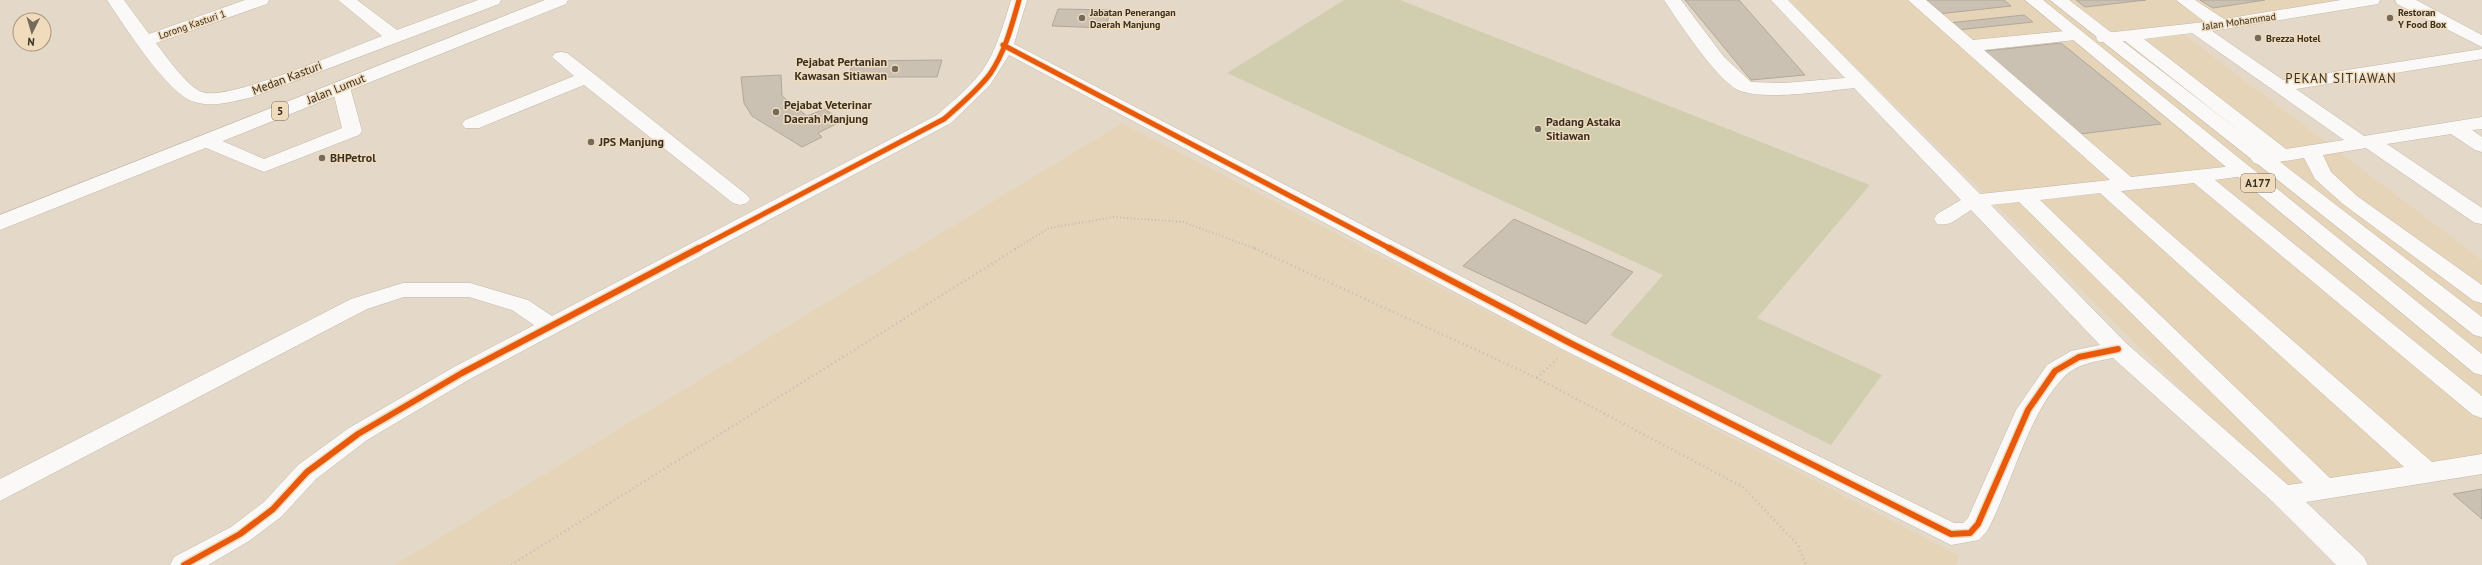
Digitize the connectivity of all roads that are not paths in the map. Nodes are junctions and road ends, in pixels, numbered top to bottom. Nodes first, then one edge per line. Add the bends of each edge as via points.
1 (115, 0) edge
2 (261, 0) edge
3 (346, 0) edge
4 (493, 0) edge
5 (560, 0) edge
6 (1019, 0) edge
7 (1672, 0) edge
8 (1779, 0) edge
9 (1916, 0) edge
10 (2033, 0) edge
11 (2058, 0) edge
12 (2184, 0) edge
13 (2372, 0) edge
14 (2403, 0) edge
15 (231, 5) edge
16 (2221, 25) junction
17 (2196, 28) junction
18 (2075, 35) junction
19 (2128, 35) junction
20 (395, 37) junction
21 (2105, 38) junction
22 (146, 41) junction
23 (2482, 42) edge
24 (1003, 45) junction
25 (1969, 46) junction
26 (2482, 54) edge
27 (561, 57) dead end
28 (587, 77) junction
29 (1861, 82) junction
30 (2279, 86) junction
31 (341, 87) junction
32 (2482, 123) edge
33 (472, 124) dead end
34 (2454, 127) junction
35 (206, 141) junction
36 (2365, 142) junction
37 (2482, 146) edge
38 (2311, 151) junction
39 (2283, 156) junction
40 (2261, 159) junction
41 (2243, 172) junction
42 (2198, 176) junction
43 (2127, 184) junction
44 (2104, 186) junction
45 (2023, 195) junction
46 (740, 199) dead end
47 (1975, 201) junction
48 (2482, 218) edge
49 (1944, 219) dead end
50 (0, 223) edge
51 (2482, 296) edge
52 (552, 326) junction
53 (2482, 329) edge
54 (2118, 349) junction
55 (2482, 367) edge
56 (2482, 409) edge
57 (2482, 464) edge
58 (2427, 473) junction
59 (2325, 489) junction
60 (0, 491) edge
61 (2283, 496) junction
62 (184, 565) edge
63 (2354, 565) edge

1 - 22 main road, Medan Kasturi
2 - 15 main road, Lorong Kasturi 1
3 - 20 main road
4 - 20 main road, Medan Kasturi
5 - 31 main road, Jalan Lumut / 5
6 - 24 main road
7 - 29 main road via 1729,72 1744,86 1764,89
8 - 29 main road
9 - 25 main road
10 - 18 main road, A177
11 - 21 main road, A177
12 - 16 main road
13 - 16 main road, Jalan Mohammad
14 - 23 main road
15 - 22 main road, Lorong Kasturi 1
16 - 17 main road, Jalan Mohammad
17 - 19 main road, Jalan Mohammad
17 - 30 main road
18 - 25 main road
18 - 41 main road, A177
19 - 21 main road, Jalan Mohammad
19 - 39 main road
20 - 22 main road, Medan Kasturi via 246,93 223,98 199,98 177,82
21 - 40 main road, A177
24 - 52 main road via 993,68 973,93 944,119
24 - 54 main road via 1572,344 1951,534 1970,533 1978,524 2028,410 2055,371 2079,357
25 - 43 main road
26 - 30 main road
27 - 28 main road
28 - 33 main road
28 - 46 main road
29 - 47 main road
30 - 36 main road
31 - 35 main road, Jalan Lumut / 5
31 - 35 main road via 352,130 264,166
32 - 34 main road
34 - 36 main road
34 - 37 main road
35 - 50 main road, Jalan Lumut / 5
36 - 38 main road
36 - 48 main road
38 - 39 main road
38 - 51 main road via 2322,175 2345,195
39 - 40 main road
40 - 53 main road, A177
41 - 42 main road
41 - 55 main road, A177
42 - 43 main road
42 - 56 main road
43 - 44 main road
44 - 45 main road
44 - 58 main road
45 - 47 main road
45 - 59 main road
47 - 49 main road via 1962,206
47 - 54 main road
52 - 60 main road via 520,305 470,290 423,289 386,294 360,304
52 - 62 main road via 358,434 307,472 273,509 240,534
54 - 61 main road
57 - 58 main road
58 - 59 main road
59 - 61 main road
61 - 63 main road

